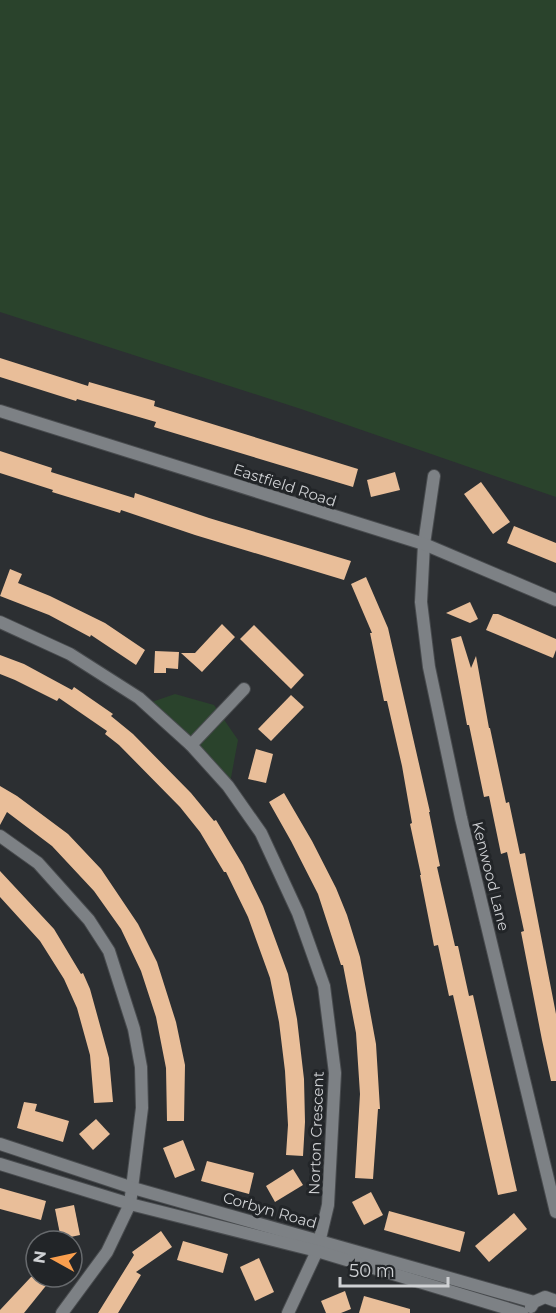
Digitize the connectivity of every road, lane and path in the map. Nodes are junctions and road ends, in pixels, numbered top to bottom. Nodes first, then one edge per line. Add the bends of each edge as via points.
1 (0, 411) edge
2 (434, 476) dead end
3 (424, 544) junction
4 (556, 600) edge
5 (0, 622) edge
6 (244, 689) dead end
7 (191, 745) junction
8 (0, 836) edge
9 (0, 1144) edge
10 (0, 1164) edge
11 (133, 1188) junction
12 (130, 1204) junction
13 (556, 1212) edge
14 (318, 1246) junction
15 (556, 1301) edge
16 (531, 1307) edge
17 (62, 1313) edge
18 (288, 1313) edge
19 (522, 1313) edge

1 - 3 street, Eastfield Road
2 - 3 street, Kenwood Lane
3 - 4 street, Eastfield Road
3 - 13 street, Kenwood Lane via 421,602 429,666 461,818
5 - 7 street, Norton Crescent via 70,654 139,698
6 - 7 street
7 - 14 street, Norton Crescent via 228,786 261,833 298,913 324,986 335,1072 328,1205
8 - 11 street via 38,863 89,920 109,951 134,1029 141,1067 142,1108
9 - 11 street, Corbyn Road
10 - 12 street, Corbyn Road
11 - 12 street
11 - 14 street, Corbyn Road
12 - 14 street, Corbyn Road
12 - 17 street via 107,1252
14 - 16 street, Corbyn Road
14 - 18 street, Norton Crescent
14 - 19 street, Corbyn Road
15 - 16 street, Corbyn Road via 545,1297

